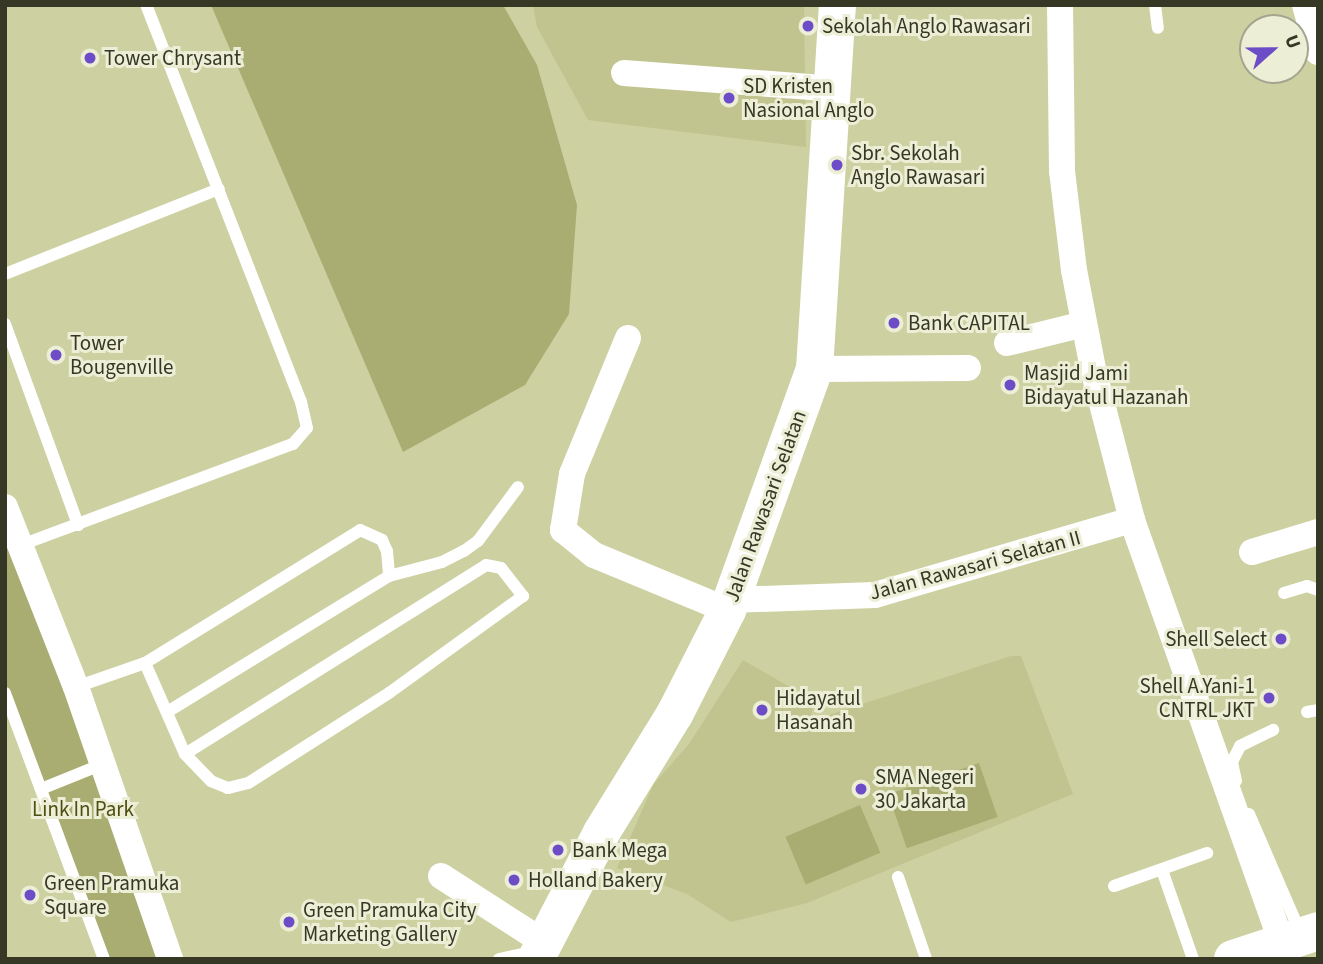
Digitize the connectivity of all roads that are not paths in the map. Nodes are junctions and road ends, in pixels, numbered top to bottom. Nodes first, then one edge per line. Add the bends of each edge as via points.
1 (146, 5) edge
2 (837, 5) edge
3 (1060, 5) edge
4 (1155, 5) edge
5 (1305, 5) edge
6 (1158, 28) dead end
7 (1318, 52) edge
8 (624, 73) dead end
9 (835, 89) junction
10 (219, 189) junction
11 (5, 274) edge
12 (5, 324) edge
13 (1084, 324) junction
14 (628, 338) dead end
15 (1007, 343) dead end
16 (968, 368) dead end
17 (814, 369) junction
18 (518, 487) dead end
19 (5, 507) edge
20 (1132, 520) junction
21 (78, 525) junction
22 (1318, 532) edge
23 (21, 545) junction
24 (1252, 552) dead end
25 (389, 576) junction
26 (1318, 590) edge
27 (1284, 593) dead end
28 (729, 605) junction
29 (145, 663) junction
30 (76, 687) junction
31 (5, 692) edge
32 (169, 711) junction
33 (1273, 730) dead end
34 (185, 754) junction
35 (103, 764) junction
36 (41, 789) junction
37 (1207, 853) dead end
38 (1162, 870) junction
39 (441, 876) dead end
40 (898, 877) dead end
41 (1114, 886) dead end
42 (1301, 936) edge
43 (537, 951) edge
44 (104, 959) edge
45 (170, 959) edge
46 (499, 959) edge
47 (926, 959) edge
48 (1193, 959) edge
49 (1233, 959) edge

1 - 10 lane
2 - 9 main road, Jalan Rawasari Selatan
3 - 13 street via 1062,171
4 - 6 lane
5 - 7 street
8 - 9 street
9 - 17 main road, Jalan Rawasari Selatan
10 - 11 lane
10 - 21 lane via 307,428 293,444
12 - 21 lane
13 - 15 street
13 - 20 street
14 - 28 street via 572,474 563,530 594,555
16 - 17 street
17 - 28 main road, Jalan Rawasari Selatan
18 - 25 lane via 478,541 464,551
19 - 23 street
20 - 28 street, Jalan Rawasari Selatan II via 875,595
20 - 42 street
21 - 23 lane
22 - 24 street
23 - 30 street
25 - 29 lane via 391,562 382,540 360,530
25 - 32 lane
26 - 27 lane via 1307,586
28 - 43 main road, Jalan Rawasari Selatan via 674,715 601,832
29 - 30 lane
29 - 32 lane
30 - 35 street
31 - 36 lane
32 - 34 lane
33 - 42 lane via 1240,746 1232,762 1237,786
34 - 34 lane via 486,565 501,568 523,596 389,693 248,783 228,788 211,781
35 - 36 lane
35 - 45 street
36 - 44 lane
37 - 38 lane
38 - 41 lane
38 - 48 lane
39 - 43 street
40 - 47 lane
42 - 49 highway
43 - 46 lane

